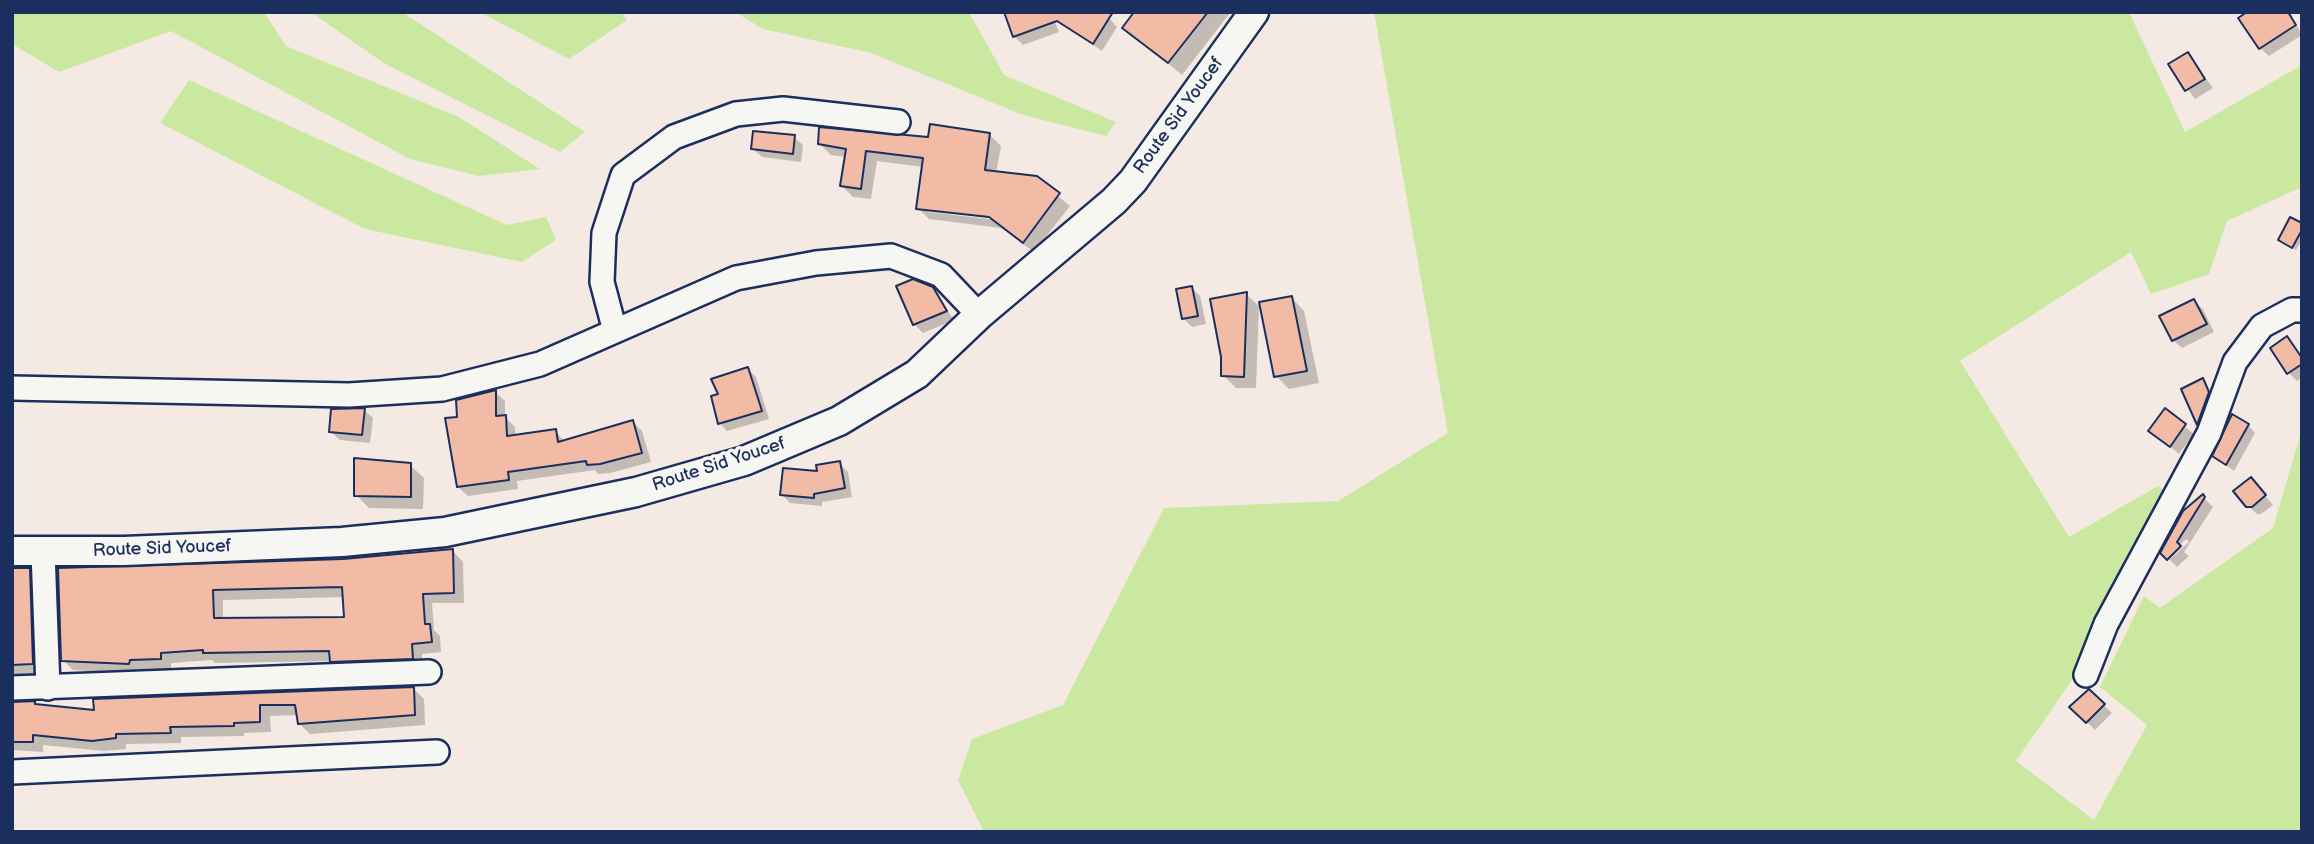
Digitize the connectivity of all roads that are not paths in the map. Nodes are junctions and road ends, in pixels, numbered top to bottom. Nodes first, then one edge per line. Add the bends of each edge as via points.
1 (1245, 16) edge
2 (898, 122) dead end
3 (2302, 310) edge
4 (979, 315) junction
5 (615, 331) junction
6 (12, 388) edge
7 (12, 551) edge
8 (43, 551) junction
9 (429, 673) dead end
10 (2086, 675) dead end
11 (12, 688) edge
12 (48, 688) junction
13 (437, 752) dead end
14 (12, 772) edge

1 - 4 main road, Route Sid Youcef via 1133,181
2 - 5 street via 783,109 736,114 674,137 623,175 604,233 601,282
3 - 10 street via 2292,310 2262,326 2235,362 2209,433 2106,624
4 - 5 street via 942,275 891,256 816,262 736,278
4 - 8 main road, Route Sid Youcef via 917,374 839,421 744,461 636,492 445,532 328,542
5 - 6 street via 540,364 442,389 349,395
7 - 8 main road, Route Sid Youcef
8 - 12 street
9 - 12 street
11 - 12 street
13 - 14 street

